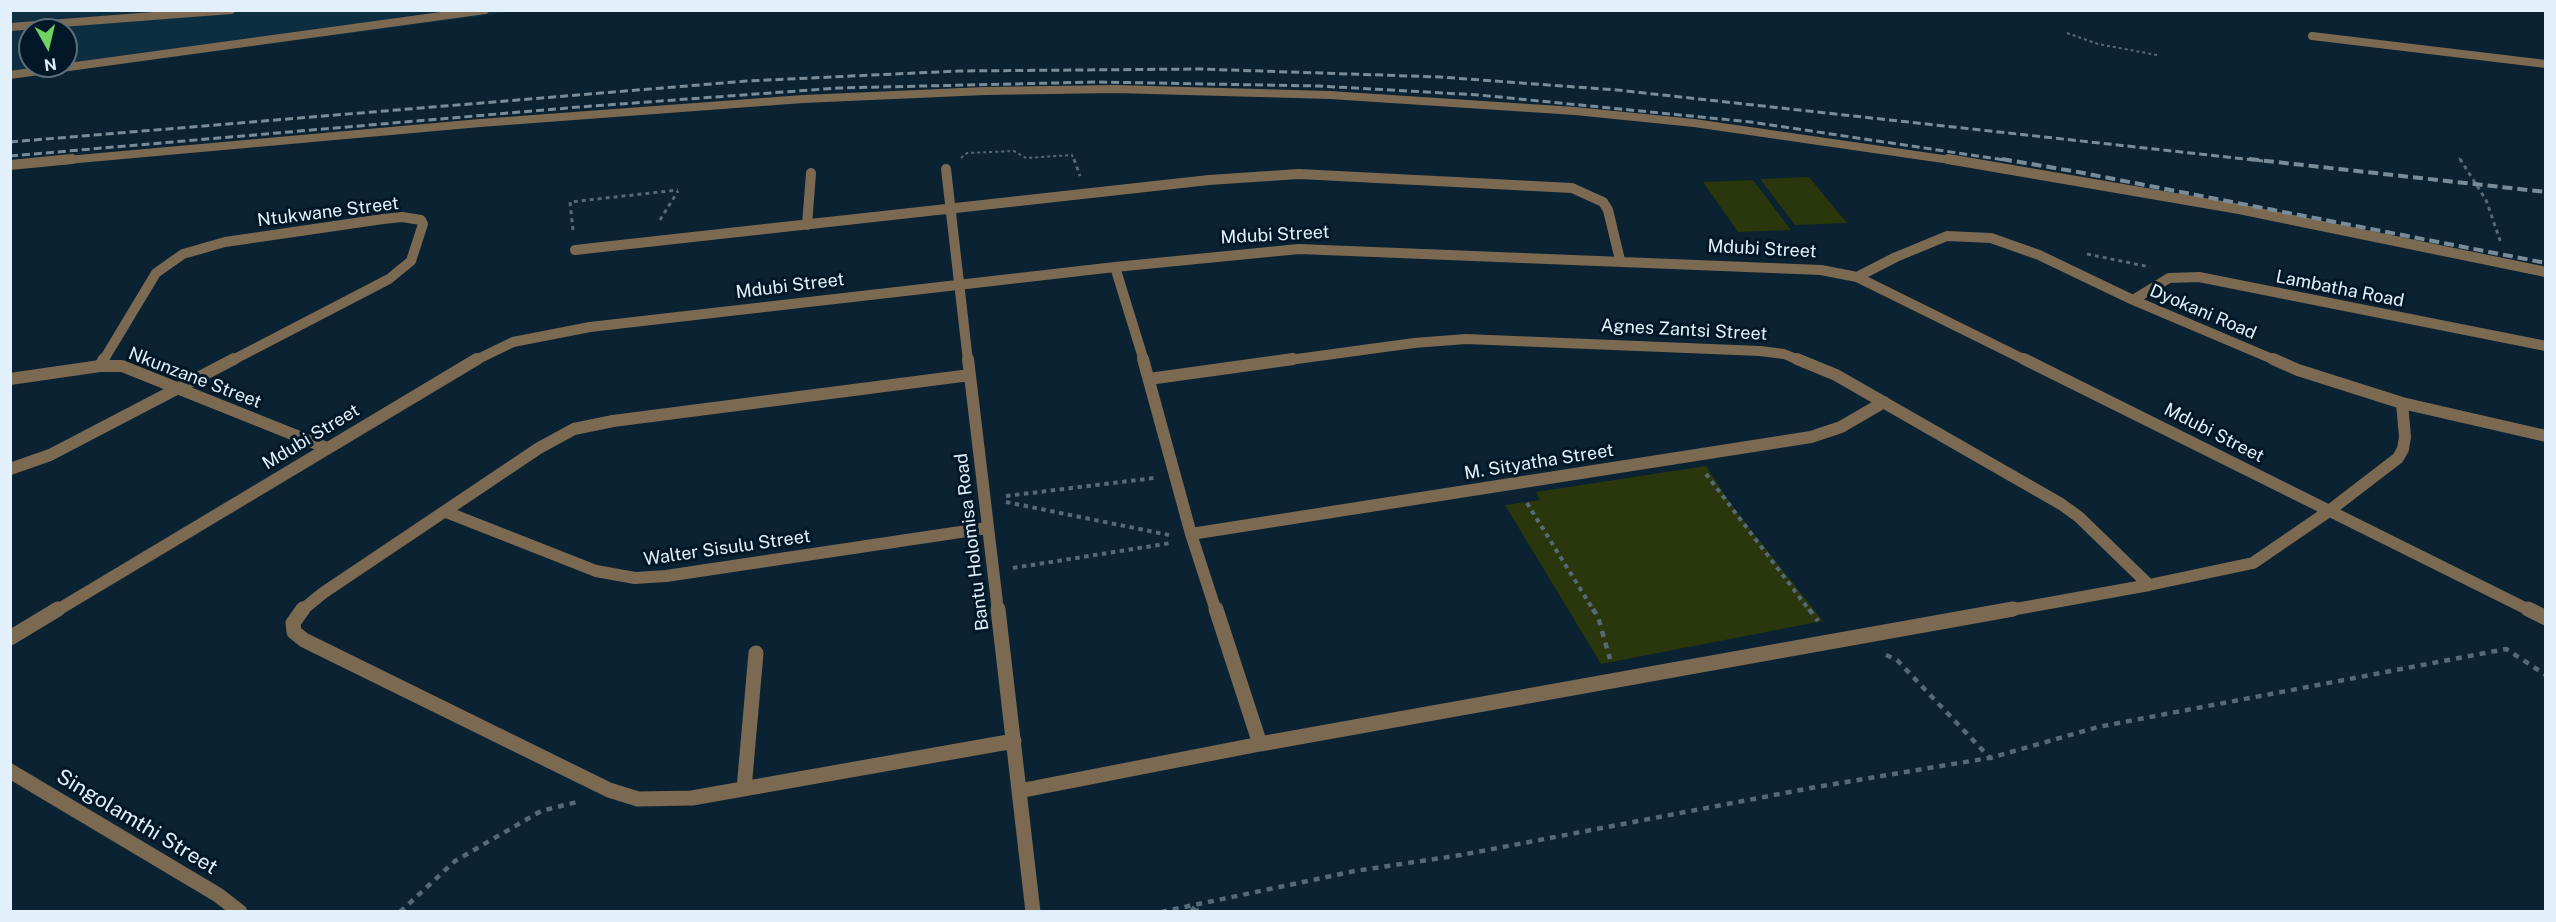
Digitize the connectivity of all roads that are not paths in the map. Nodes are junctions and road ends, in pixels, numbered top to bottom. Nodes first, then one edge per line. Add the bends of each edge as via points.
1 (231, 10) edge
2 (485, 10) edge
3 (10, 27) edge
4 (2312, 36) dead end
5 (2546, 64) edge
6 (10, 75) edge
7 (10, 165) edge
8 (946, 169) road end
9 (811, 173) dead end
10 (951, 210) junction
11 (807, 225) junction
12 (575, 250) road end
13 (1620, 260) junction
14 (1115, 267) junction
15 (2546, 272) edge
16 (1857, 277) junction
17 (961, 284) junction
18 (2133, 300) junction
19 (2546, 346) edge
20 (100, 366) junction
21 (970, 375) junction
22 (10, 379) edge
23 (1149, 379) junction
24 (180, 388) junction
25 (1884, 402) junction
26 (2402, 403) junction
27 (2546, 436) edge
28 (327, 448) junction
29 (10, 469) edge
30 (2329, 511) junction
31 (446, 512) junction
32 (987, 528) junction
33 (1192, 537) junction
34 (2150, 585) junction
35 (2546, 618) edge
36 (10, 638) edge
37 (756, 653) dead end
38 (1014, 741) junction
39 (1260, 744) junction
40 (10, 771) edge
41 (744, 789) junction
42 (1019, 791) junction
43 (240, 912) edge
44 (1033, 912) edge

1 - 3 street
2 - 6 street
4 - 5 street
7 - 15 street via 803,99 1115,89 1319,95 1587,112 1816,139 2228,207
8 - 10 street, Bantu Holomisa Road
9 - 11 street
10 - 11 street
10 - 13 street via 1278,174 1561,186 1583,191 1603,202
10 - 17 street, Bantu Holomisa Road
11 - 12 street
13 - 14 street, Mdubi Street via 1299,249
13 - 16 street, Mdubi Street via 1821,270
14 - 17 street, Mdubi Street
14 - 23 street
16 - 18 street, Dyokani Road via 1938,240 1969,236 2012,244
16 - 30 street, Mdubi Street
17 - 21 street, Bantu Holomisa Road
17 - 28 street, Mdubi Street via 590,327 532,338 496,349
18 - 19 street, Lambatha Road via 2169,278 2199,277
18 - 26 street, Dyokani Road via 2298,370
20 - 22 street, Nkunzane Street
20 - 24 street, Nkunzane Street via 122,366
20 - 24 street, Ntukwane Street via 156,273 183,254 201,246 383,219 421,220 416,252 396,274
21 - 31 street via 592,425 559,436
21 - 32 street, Bantu Holomisa Road
23 - 25 street, Agnes Zantsi Street via 1414,343 1503,339 1784,354 1827,370
23 - 33 street
24 - 28 street, Nkunzane Street
24 - 29 street via 50,455
25 - 33 street, M. Sityatha Street via 1828,433 1764,446
25 - 34 street, Agnes Zantsi Street via 2061,504
26 - 27 street, Dyokani Road
26 - 30 street via 2404,437 2398,458
28 - 36 street, Mdubi Street
30 - 34 street via 2253,563
30 - 35 street, Mdubi Street
31 - 32 street, Walter Sisulu Street via 596,571 635,578
31 - 41 street via 323,593 298,613 294,632 616,792 659,800
32 - 38 street, Bantu Holomisa Road
33 - 39 street
34 - 39 street
37 - 41 street
38 - 41 street
38 - 42 street, Bantu Holomisa Road
39 - 42 street
40 - 43 street, Singolamthi Street
42 - 44 street, Bantu Holomisa Road

